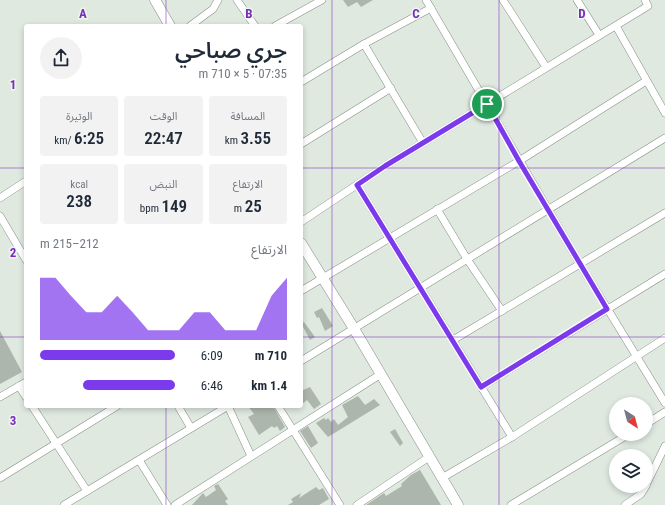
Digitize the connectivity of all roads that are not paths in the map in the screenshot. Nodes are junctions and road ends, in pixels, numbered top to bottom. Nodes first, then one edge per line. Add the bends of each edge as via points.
1 (155, 0) edge
2 (218, 0) edge
3 (238, 0) edge
4 (322, 0) edge
5 (426, 0) edge
6 (503, 0) edge
7 (577, 0) edge
8 (645, 0) edge
9 (431, 8) junction
10 (169, 24) edge
11 (193, 24) edge
12 (254, 24) edge
13 (279, 24) edge
14 (616, 26) junction
15 (599, 35) junction
16 (364, 44) junction
17 (546, 67) junction
18 (303, 81) edge
19 (646, 81) junction
20 (391, 88) junction
21 (487, 104) junction
22 (665, 113) edge
23 (665, 138) edge
24 (303, 143) edge
25 (423, 143) junction
26 (519, 161) junction
27 (24, 183) edge
28 (357, 185) junction
29 (0, 198) edge
30 (437, 209) junction
31 (548, 211) junction
32 (665, 213) edge
33 (0, 216) edge
34 (303, 221) edge
35 (390, 238) junction
36 (303, 246) edge
37 (24, 257) edge
38 (467, 259) junction
39 (580, 264) junction
40 (665, 274) edge
41 (323, 277) junction
42 (421, 287) junction
43 (303, 290) edge
44 (607, 309) junction
45 (502, 310) junction
46 (354, 327) junction
47 (665, 338) edge
48 (453, 340) junction
49 (636, 356) junction
50 (303, 360) edge
51 (381, 374) junction
52 (24, 383) edge
53 (19, 386) junction
54 (481, 387) junction
55 (24, 394) edge
56 (0, 397) edge
57 (665, 403) edge
58 (33, 408) edge
59 (114, 408) edge
60 (179, 408) edge
61 (225, 408) edge
62 (229, 408) edge
63 (279, 408) edge
64 (665, 412) edge
65 (653, 420) edge
66 (191, 428) junction
67 (293, 431) junction
68 (512, 437) junction
69 (617, 441) edge
70 (56, 444) junction
71 (665, 446) edge
72 (251, 456) junction
73 (429, 456) junction
74 (139, 460) junction
75 (653, 471) edge
76 (0, 478) edge
77 (442, 478) junction
78 (87, 491) junction
79 (642, 493) edge
80 (64, 505) edge
81 (166, 505) edge
82 (174, 505) edge
83 (340, 505) edge
84 (357, 505) edge
85 (458, 505) edge
86 (511, 505) edge
87 (625, 505) edge

1 - 10 street
2 - 11 street via 213,9
3 - 12 street
4 - 13 street
5 - 9 street
6 - 17 street
7 - 15 street
8 - 14 street via 648,6
9 - 16 street
9 - 21 street
14 - 15 street
14 - 19 street
15 - 17 street
16 - 18 street
16 - 20 street
17 - 21 street
19 - 22 street
19 - 26 street
20 - 24 street
20 - 25 street
21 - 25 street
21 - 26 street
23 - 31 street
25 - 28 street
26 - 30 street
26 - 31 street
27 - 29 street
28 - 34 street
28 - 35 street
30 - 35 street
30 - 38 street
31 - 38 street
31 - 39 street
32 - 39 street
33 - 37 street
35 - 41 street
35 - 42 street
36 - 41 street
38 - 42 street
38 - 45 street
39 - 44 street
39 - 45 street
40 - 44 street
41 - 43 street
41 - 46 street
42 - 46 street
42 - 48 street
44 - 49 street
44 - 54 street
45 - 48 street
46 - 50 street
46 - 51 street
47 - 49 street
48 - 54 street
49 - 57 street
49 - 68 street
51 - 67 street
51 - 73 street
52 - 53 street
53 - 55 street
53 - 56 street
54 - 68 street
58 - 70 street
59 - 70 street
60 - 66 street
61 - 66 street
62 - 72 street
63 - 67 street
64 - 65 street
66 - 74 street
67 - 72 street
67 - 83 street
68 - 77 street
69 - 86 street
70 - 76 street
70 - 78 street
71 - 75 street
72 - 82 street
73 - 77 street
73 - 84 street
74 - 78 street
74 - 81 street
77 - 85 street
78 - 80 street
79 - 87 street

